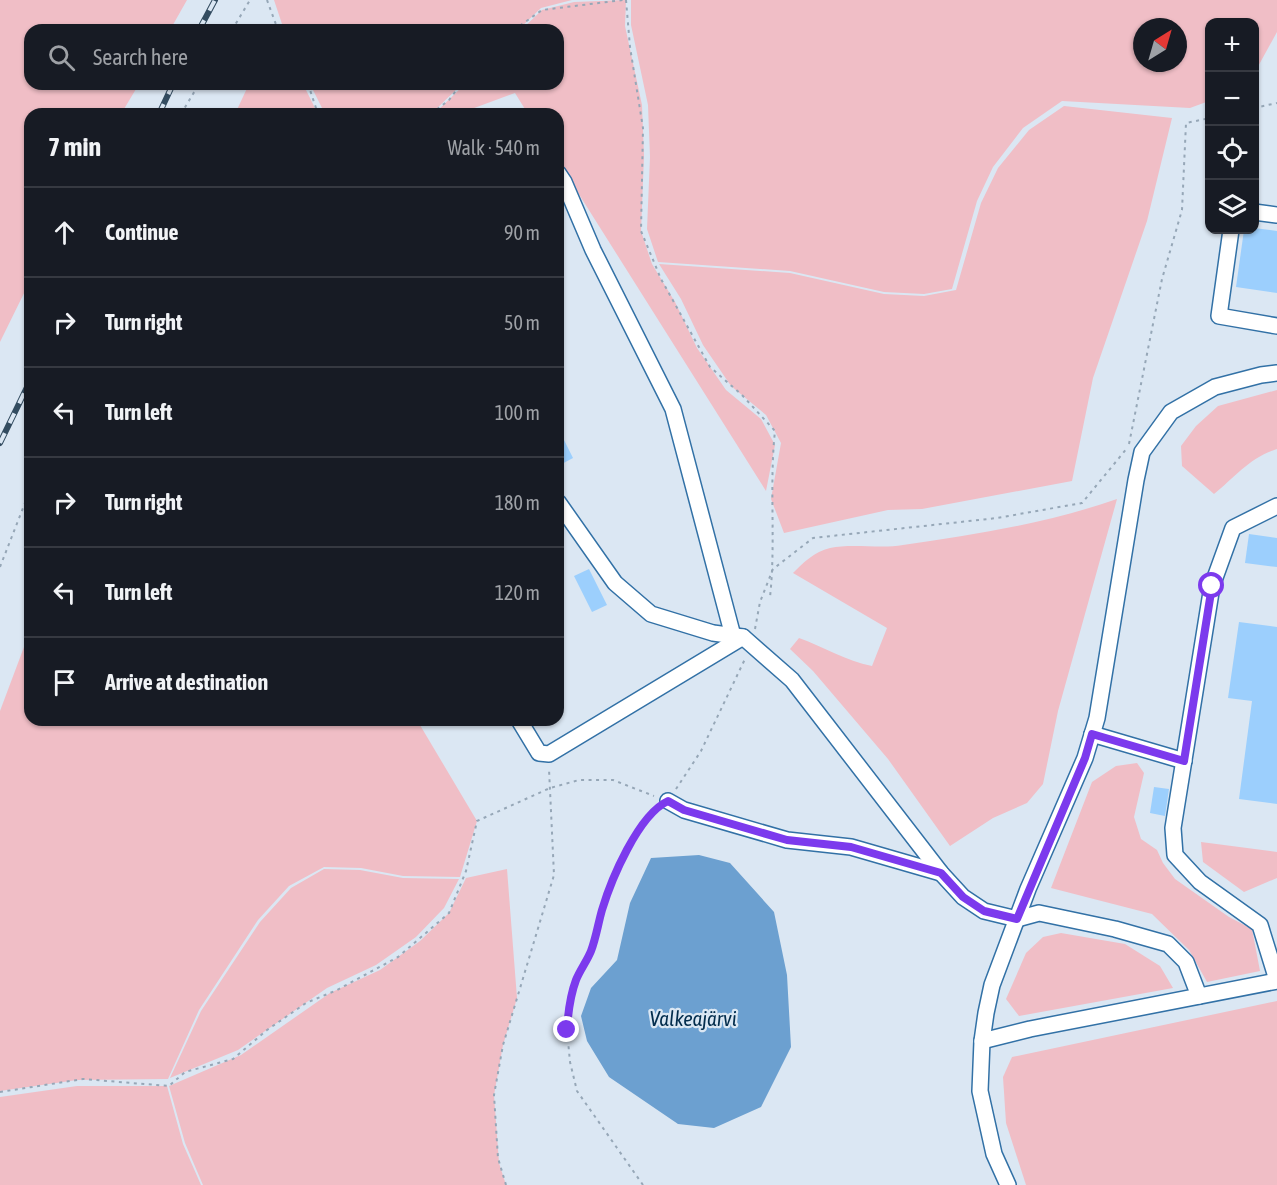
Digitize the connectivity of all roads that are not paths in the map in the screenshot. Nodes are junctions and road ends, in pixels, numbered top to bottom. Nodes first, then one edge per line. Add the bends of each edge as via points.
1 (564, 182) edge
2 (1259, 213) edge
3 (1277, 215) edge
4 (1230, 234) edge
5 (1277, 326) edge
6 (1277, 374) edge
7 (1277, 506) edge
8 (564, 511) edge
9 (743, 639) junction
10 (522, 726) edge
11 (1092, 734) junction
12 (1184, 761) junction
13 (668, 801) road end
14 (941, 873) junction
15 (1017, 919) junction
16 (1277, 981) edge
17 (1199, 996) junction
18 (982, 1041) junction
19 (1008, 1185) edge

1 - 9 street via 673,409
2 - 3 street
4 - 5 street via 1219,316
6 - 11 street via 1215,387 1171,412 1135,449 1136,480
7 - 12 street via 1233,528 1212,586
8 - 9 street via 615,583 651,614
9 - 10 street via 549,754 538,753
9 - 14 street via 792,680
11 - 12 street
11 - 15 street
12 - 16 street via 1173,828 1175,855 1200,882 1260,925
13 - 14 street via 684,810 787,840 851,847
14 - 15 street via 963,897 984,911
15 - 17 street via 1039,913 1168,944 1186,962
15 - 18 street via 992,985
16 - 17 street
17 - 18 street
18 - 19 street via 980,1091 994,1154

